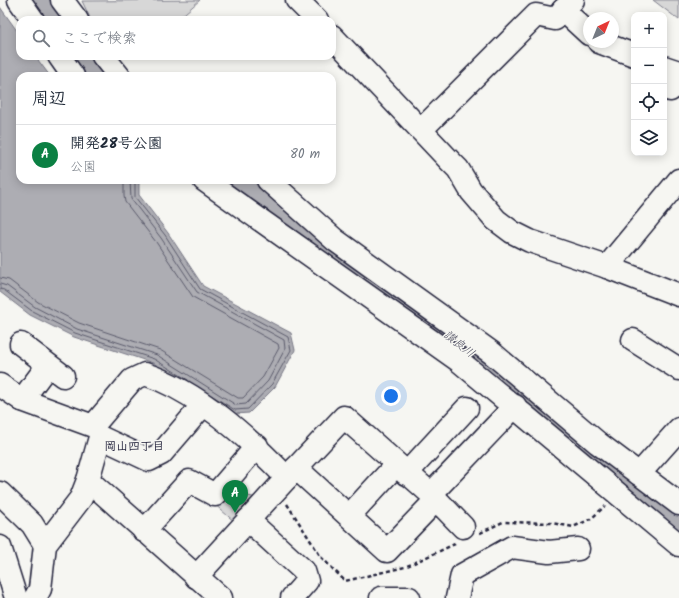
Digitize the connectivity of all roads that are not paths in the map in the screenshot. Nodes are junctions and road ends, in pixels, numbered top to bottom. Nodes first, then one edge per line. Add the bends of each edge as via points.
1 (19, 0) edge
2 (62, 0) edge
3 (297, 0) edge
4 (568, 5) edge
5 (30, 16) edge
6 (74, 16) edge
7 (312, 16) edge
8 (583, 26) edge
9 (336, 40) edge
10 (614, 48) edge
11 (631, 55) edge
12 (62, 60) edge
13 (106, 60) edge
14 (667, 70) edge
15 (70, 72) edge
16 (117, 72) edge
17 (676, 81) edge
18 (421, 130) junction
19 (679, 180) edge
20 (210, 184) edge
21 (272, 184) edge
22 (607, 267) junction
23 (679, 296) edge
24 (422, 302) junction
25 (408, 323) junction
26 (633, 340) dead end
27 (21, 344) dead end
28 (679, 369) edge
29 (0, 385) edge
30 (22, 400) junction
31 (203, 405) junction
32 (516, 406) junction
33 (467, 408) dead end
34 (679, 429) edge
35 (96, 432) junction
36 (257, 446) junction
37 (401, 470) junction
38 (639, 474) junction
39 (286, 479) junction
40 (88, 480) junction
41 (0, 493) edge
42 (433, 497) junction
43 (679, 504) edge
44 (349, 516) junction
45 (248, 520) junction
46 (144, 531) junction
47 (466, 535) road end
48 (45, 545) junction
49 (679, 545) edge
50 (0, 547) edge
51 (578, 549) dead end
52 (196, 576) junction
53 (43, 595) edge
54 (16, 598) edge
55 (221, 598) edge
56 (292, 598) edge
57 (381, 598) edge
58 (409, 598) edge
59 (457, 598) edge

1 - 5 street
2 - 6 street
3 - 7 street
4 - 8 street
4 - 18 street via 555,19 536,15
9 - 18 street
10 - 11 street
12 - 15 street
13 - 16 street
14 - 17 street
18 - 22 street via 458,169 471,192 496,220 512,232 530,241
19 - 22 street
20 - 25 street
21 - 24 street via 335,240
22 - 23 street
24 - 25 street
24 - 38 street via 492,353 598,443
25 - 32 street
26 - 28 street
27 - 30 street via 56,370
29 - 30 street
30 - 35 street
31 - 35 street via 161,454 149,460
31 - 35 street via 165,381 145,374 132,380
31 - 36 street
32 - 42 street
32 - 49 street
33 - 37 street
34 - 38 street
35 - 40 street
36 - 39 street
36 - 46 street via 215,495 189,481
37 - 39 street via 344,417
37 - 42 street
37 - 44 street
38 - 43 street
39 - 44 street
39 - 45 street
40 - 46 street
40 - 48 street via 81,498
41 - 48 street via 32,524
42 - 44 street via 387,551
42 - 47 street
45 - 52 street
45 - 56 street via 304,571 307,581
46 - 52 street
48 - 53 street
50 - 54 street
51 - 59 street via 549,552 512,547 462,575
52 - 55 street
57 - 58 street

